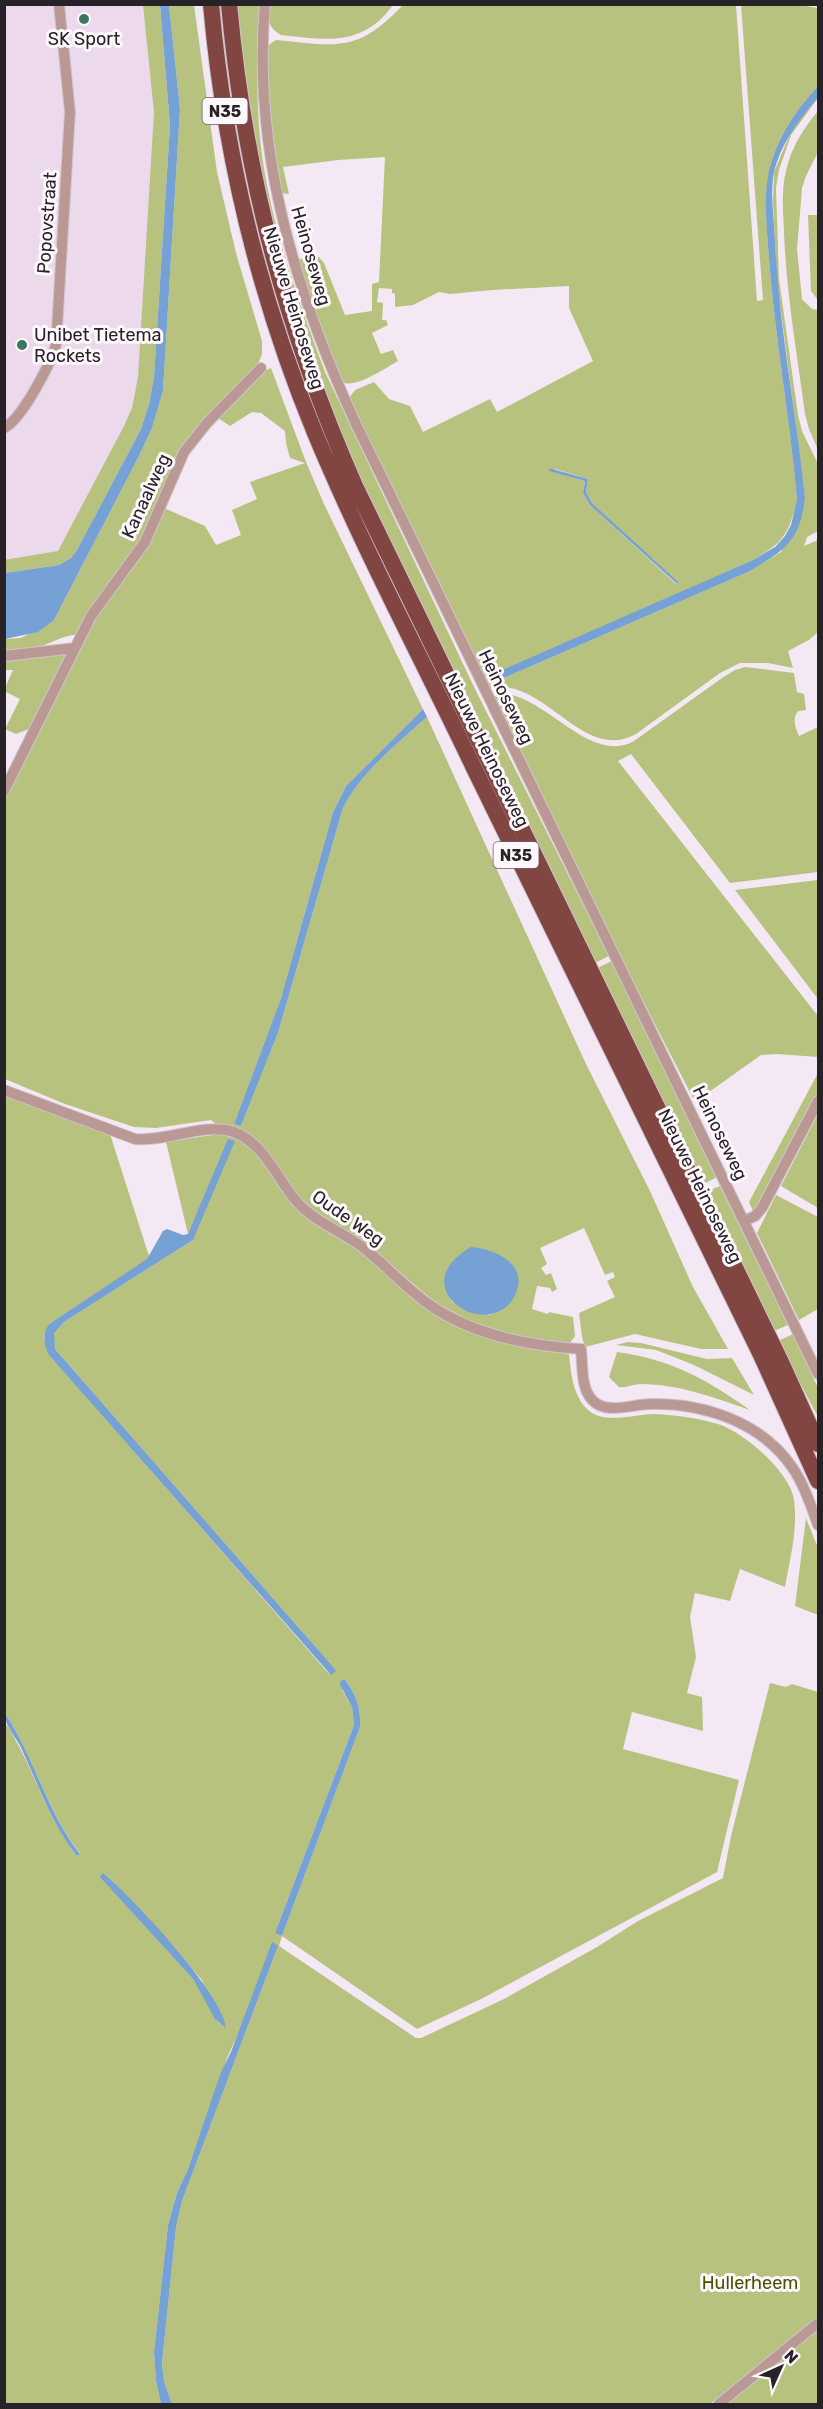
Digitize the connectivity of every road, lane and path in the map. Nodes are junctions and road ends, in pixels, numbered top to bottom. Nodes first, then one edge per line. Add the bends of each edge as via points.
1 (59, 4) edge
2 (211, 4) edge
3 (229, 4) edge
4 (265, 4) edge
5 (261, 368) dead end
6 (4, 428) edge
7 (75, 648) junction
8 (4, 656) edge
9 (4, 791) edge
10 (4, 1090) edge
11 (819, 1101) edge
12 (744, 1221) junction
13 (819, 1374) edge
14 (819, 1444) edge
15 (819, 1481) edge
16 (819, 1525) edge
17 (819, 2323) edge
18 (719, 2404) edge

1 - 6 street, Popovstraat via 70,112 56,345 18,418
2 - 15 highway, Nieuwe Heinoseweg / N35 via 221,88 246,216 272,313 315,433
3 - 14 highway, Nieuwe Heinoseweg / N35 via 247,146 261,211 282,290 324,416 359,496
4 - 12 street, Heinoseweg via 262,80 270,159 293,257 323,348 355,422
5 - 7 street, Kanaalweg via 184,452 145,542 98,604
7 - 8 street
7 - 9 street, Kanaalweg
10 - 16 street, Oude Weg via 135,1138 156,1139 220,1129 237,1133 256,1146 298,1203 358,1244 445,1315 485,1332 581,1349 585,1390 603,1407 698,1407 753,1430 793,1467
11 - 12 street via 762,1208
12 - 13 street, Heinoseweg
17 - 18 street

